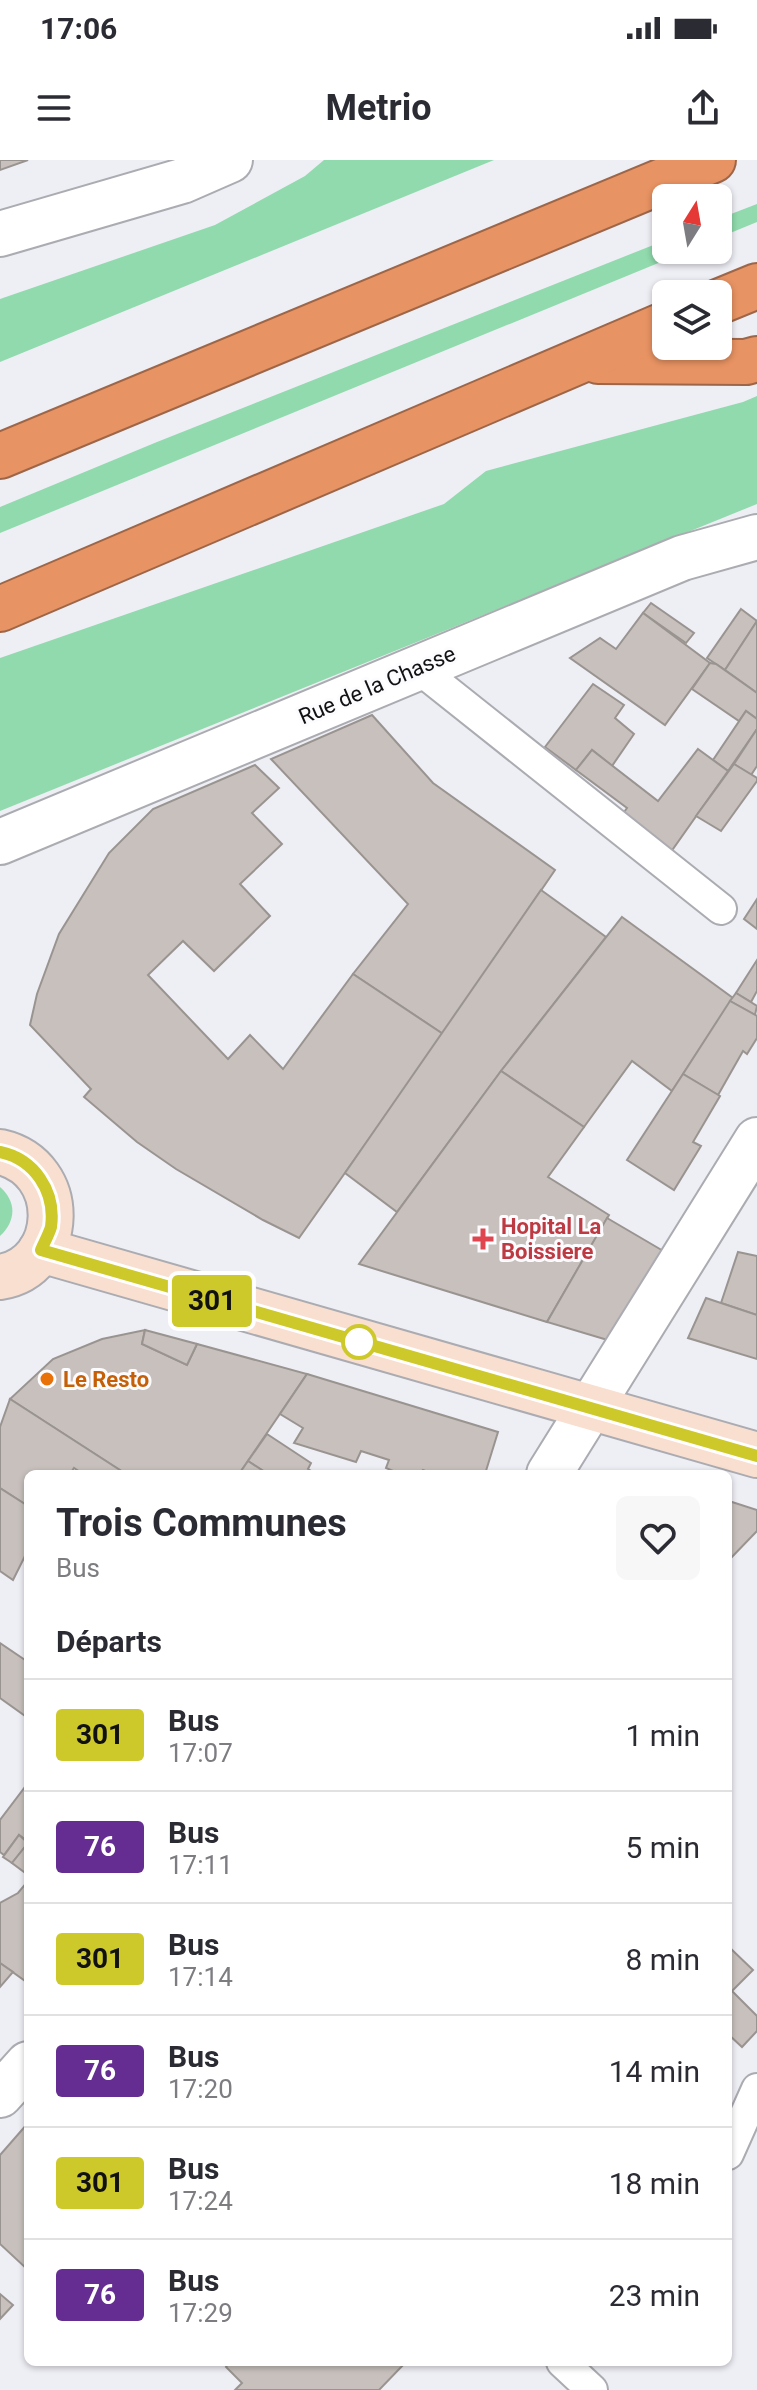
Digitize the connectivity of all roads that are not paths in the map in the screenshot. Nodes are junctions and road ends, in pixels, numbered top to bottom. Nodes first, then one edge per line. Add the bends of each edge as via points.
1 (230, 160) edge
2 (713, 160) edge
3 (0, 234) edge
4 (757, 286) edge
5 (732, 296) edge
6 (652, 330) edge
7 (757, 359) edge
8 (580, 361) junction
9 (0, 456) edge
10 (757, 537) edge
11 (0, 609) edge
12 (418, 668) junction
13 (0, 842) edge
14 (721, 909) dead end
15 (757, 1140) edge
16 (0, 1152) edge
17 (41, 1250) junction
18 (0, 1277) edge
19 (591, 1408) junction
20 (757, 1455) edge
21 (552, 1470) edge
22 (24, 2068) edge
23 (757, 2089) edge
24 (0, 2095) edge
25 (732, 2145) edge
26 (566, 2366) edge
27 (592, 2390) edge

1 - 3 street via 182,181
2 - 9 highway
4 - 5 highway
6 - 8 highway
7 - 8 highway
8 - 11 highway
10 - 12 street, Rue de la Chasse via 682,558
12 - 13 street, Rue de la Chasse
12 - 14 lane
15 - 19 street
16 - 17 main road via 16,1155 39,1173 51,1200 51,1228
17 - 18 main road via 26,1265
17 - 19 main road
19 - 20 main road
19 - 21 street
22 - 24 street
23 - 25 lane
26 - 27 lane

